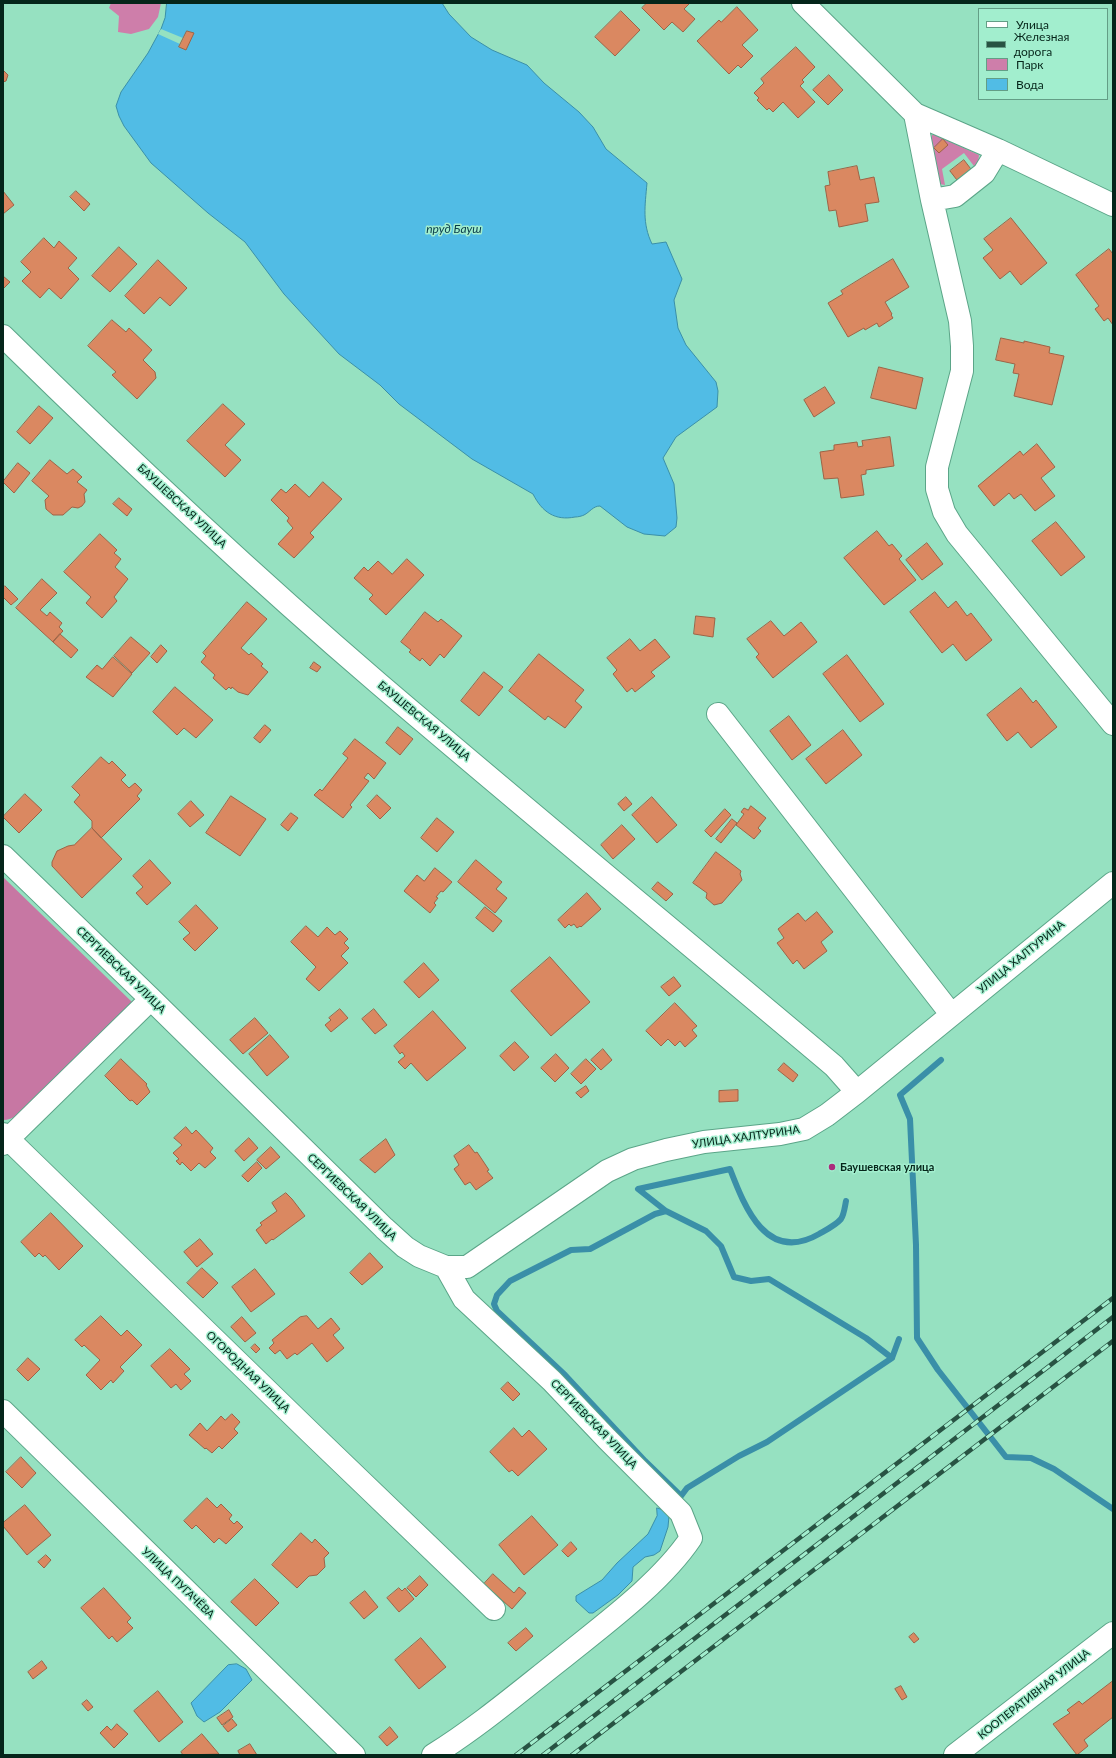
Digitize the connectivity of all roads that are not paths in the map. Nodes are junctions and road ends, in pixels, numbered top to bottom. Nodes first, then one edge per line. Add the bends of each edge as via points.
1 (803, 3) edge
2 (915, 114) junction
3 (998, 150) junction
4 (932, 200) junction
5 (1113, 205) edge
6 (3, 336) edge
7 (718, 714) dead end
8 (1113, 724) edge
9 (3, 856) edge
10 (1113, 883) edge
11 (151, 999) junction
12 (952, 1014) junction
13 (857, 1092) junction
14 (5, 1139) edge
15 (446, 1267) junction
16 (3, 1411) edge
17 (494, 1609) dead end
18 (1113, 1633) edge
19 (354, 1755) edge
20 (433, 1755) edge
21 (955, 1755) edge

1 - 2 street
2 - 3 street
2 - 4 street
3 - 4 street via 984,173 955,196
3 - 5 street
4 - 8 street via 960,321 962,346 962,371 937,467 937,489 944,512 957,534
6 - 13 street, БАУШЕВСКАЯ УЛИЦА via 203,526 371,677 834,1066
7 - 12 street
9 - 11 street, СЕРГИЕВСКАЯ УЛИЦА
10 - 12 street, УЛИЦА ХАЛТУРИНА
11 - 14 street
11 - 15 street, СЕРГИЕВСКАЯ УЛИЦА via 384,1228 419,1256
12 - 13 street, УЛИЦА ХАЛТУРИНА
13 - 15 street, УЛИЦА ХАЛТУРИНА via 804,1129 704,1142 633,1159 607,1171 467,1267
14 - 17 street, ОГОРОДНАЯ УЛИЦА
15 - 20 street, СЕРГИЕВСКАЯ УЛИЦА via 464,1299 552,1382 681,1513 691,1538 679,1556 662,1573 593,1633 464,1736
16 - 19 street, УЛИЦА ПУГАЧЁВА
18 - 21 street, КООПЕРАТИВНАЯ УЛИЦА

